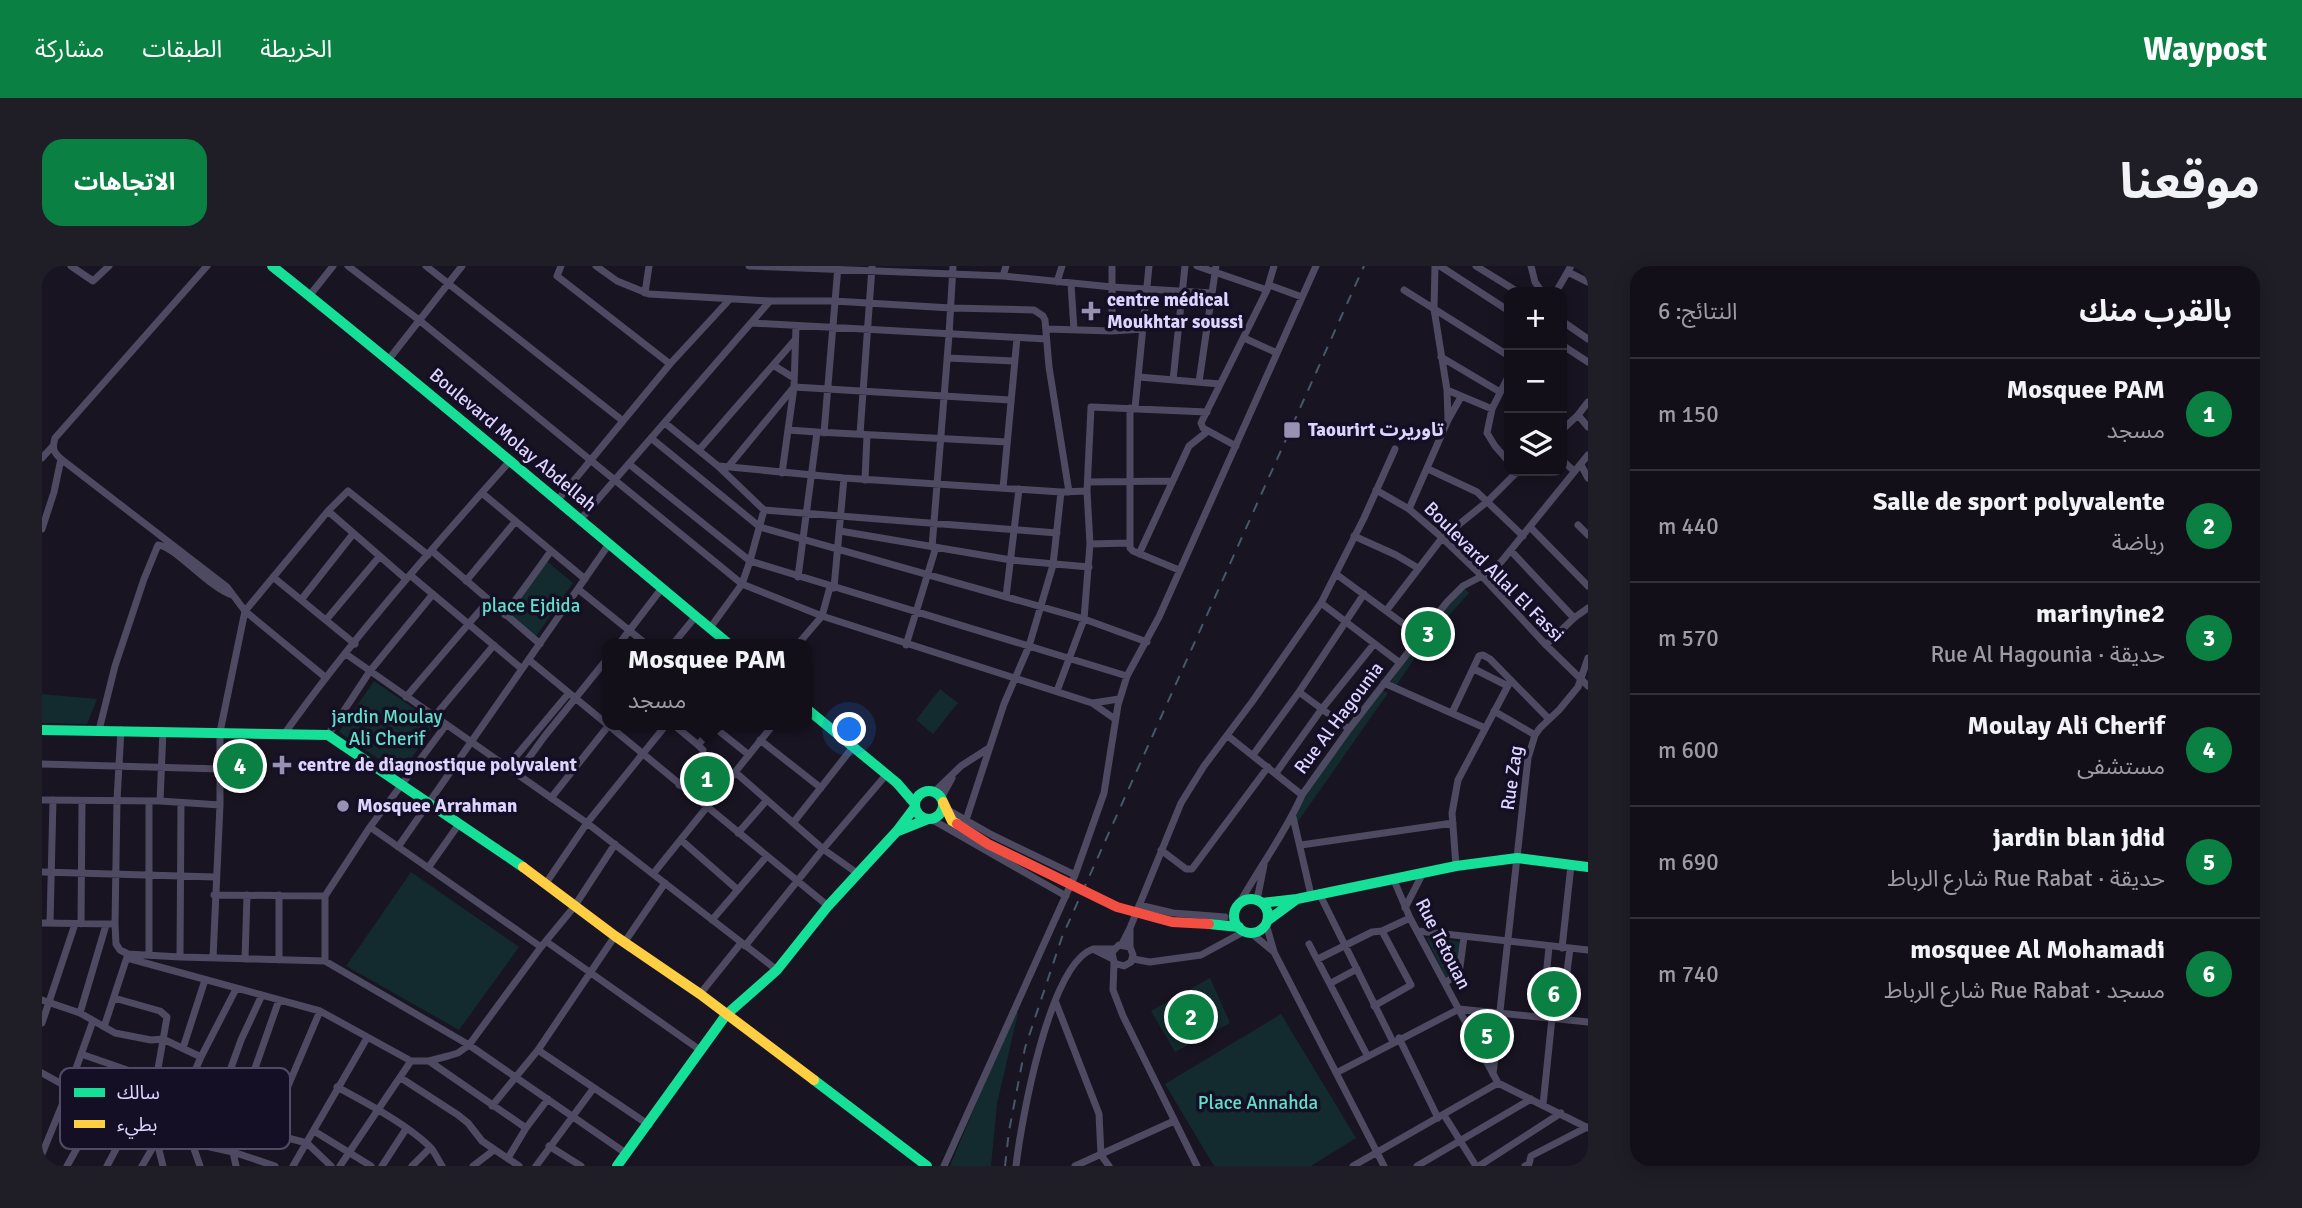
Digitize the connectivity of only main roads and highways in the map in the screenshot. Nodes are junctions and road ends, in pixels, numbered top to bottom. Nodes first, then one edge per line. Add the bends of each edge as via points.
1 (272, 266) edge
2 (723, 639) edge
3 (812, 713) edge
4 (42, 730) edge
5 (897, 783) junction
6 (939, 799) junction
7 (915, 806) junction
8 (931, 819) junction
9 (958, 822) junction
10 (897, 831) junction
11 (1588, 867) edge
12 (1297, 899) junction
13 (1259, 902) junction
14 (1233, 911) junction
15 (1267, 922) junction
16 (1212, 924) junction
17 (1245, 930) junction
18 (726, 1015) junction
19 (617, 1166) edge
20 (927, 1166) edge

1 - 2 main road, Boulevard Molay Abdellah
3 - 5 main road
4 - 18 main road via 328,735 546,883
5 - 6 main road
5 - 7 main road
6 - 7 main road via 920,795
6 - 8 main road via 942,811
6 - 9 main road
7 - 8 main road via 920,816
7 - 10 main road
8 - 9 main road
8 - 10 main road
9 - 16 main road, bridge via 1000,850 1117,908 1156,919
10 - 18 main road via 776,970
11 - 12 main road via 1517,858
12 - 13 main road
12 - 15 main road
13 - 14 main road via 1247,900
13 - 15 main road via 1267,909
14 - 16 main road
14 - 17 main road
15 - 17 main road via 1260,930
16 - 17 main road
18 - 19 main road
18 - 20 main road

